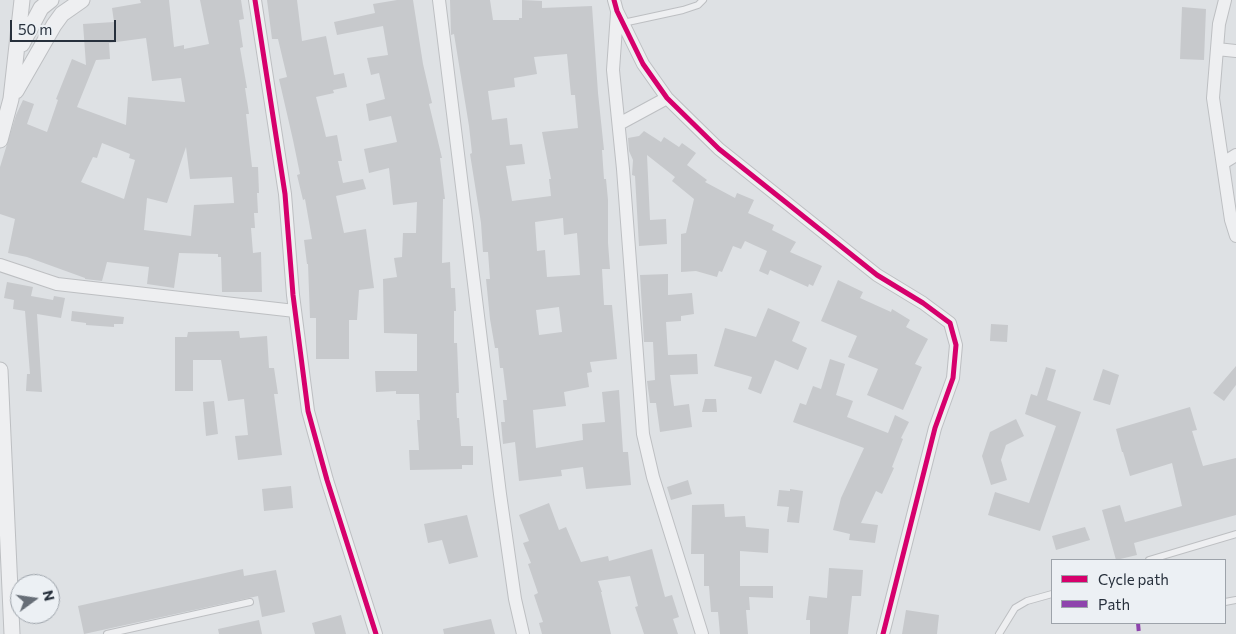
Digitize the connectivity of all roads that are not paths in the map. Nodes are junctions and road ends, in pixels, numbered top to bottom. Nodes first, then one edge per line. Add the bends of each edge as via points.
1 (22, 0) edge
2 (82, 0) edge
3 (255, 0) edge
4 (439, 0) edge
5 (703, 0) edge
6 (1225, 0) edge
7 (46, 2) edge
8 (616, 6) edge
9 (58, 20) junction
10 (623, 23) junction
11 (1216, 49) junction
12 (1236, 51) edge
13 (16, 66) junction
14 (667, 98) junction
15 (11, 99) junction
16 (619, 124) junction
17 (0, 140) edge
18 (1236, 155) edge
19 (1223, 163) junction
20 (1236, 236) edge
21 (0, 265) edge
22 (295, 311) junction
23 (0, 370) edge
24 (2, 475) edge
25 (1236, 534) edge
26 (1152, 559) edge
27 (1051, 594) edge
28 (250, 602) dead end
29 (12, 634) edge
30 (107, 634) edge
31 (376, 634) edge
32 (523, 634) edge
33 (702, 634) edge
34 (883, 634) edge
35 (999, 634) edge

1 - 13 street
2 - 9 street
3 - 22 street via 285,194
4 - 32 street via 500,494
5 - 10 lane via 683,10
6 - 11 street
7 - 9 street
7 - 13 street via 24,38
8 - 10 street
8 - 16 street via 613,70
9 - 15 street
10 - 14 street via 643,64
11 - 12 street
11 - 19 street via 1213,98
13 - 15 street
14 - 16 street
14 - 34 street via 719,149 825,234 877,275 950,324 956,345 953,378 935,428
15 - 17 street
16 - 33 street via 643,434 653,477
18 - 19 street
19 - 20 street
21 - 22 street via 57,284
22 - 31 street via 308,411 326,480
23 - 24 street
24 - 29 street
25 - 26 lane
27 - 35 lane via 1026,601 1015,608
28 - 30 lane

